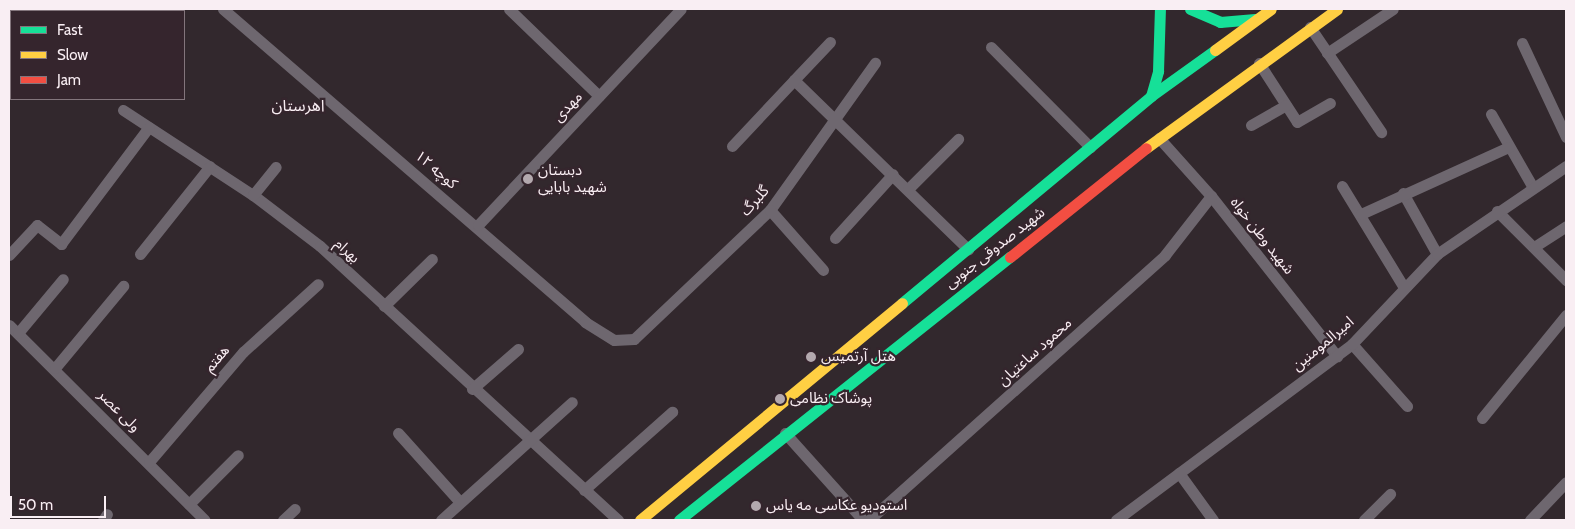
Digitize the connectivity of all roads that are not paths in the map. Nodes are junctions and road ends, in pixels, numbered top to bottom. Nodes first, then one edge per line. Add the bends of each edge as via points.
1 (223, 9) edge
2 (509, 9) edge
3 (681, 9) edge
4 (1160, 9) edge
5 (1190, 9) edge
6 (1271, 9) edge
7 (1337, 9) edge
8 (1394, 9) edge
9 (1255, 19) junction
10 (1310, 27) junction
11 (830, 42) dead end
12 (1522, 43) dead end
13 (991, 47) dead end
14 (1327, 53) junction
15 (875, 63) dead end
16 (1259, 63) junction
17 (794, 80) junction
18 (599, 96) junction
19 (1151, 96) junction
20 (1330, 103) dead end
21 (1286, 105) junction
22 (123, 110) dead end
23 (1491, 114) dead end
24 (836, 118) junction
25 (1251, 125) dead end
26 (150, 127) junction
27 (1381, 132) dead end
28 (1566, 137) edge
29 (1159, 138) junction
30 (958, 139) dead end
31 (732, 146) dead end
32 (1090, 147) junction
33 (1509, 147) junction
34 (210, 166) junction
35 (1566, 166) edge
36 (276, 167) dead end
37 (893, 174) junction
38 (1342, 186) dead end
39 (1532, 186) junction
40 (908, 189) junction
41 (1403, 193) junction
42 (253, 195) junction
43 (1212, 196) junction
44 (770, 210) junction
45 (1498, 211) junction
46 (1361, 214) junction
47 (478, 225) junction
48 (1566, 226) edge
49 (835, 238) dead end
50 (1534, 246) junction
51 (968, 249) junction
52 (10, 250) edge
53 (140, 254) dead end
54 (1437, 254) junction
55 (432, 259) dead end
56 (823, 270) dead end
57 (63, 279) dead end
58 (1566, 280) edge
59 (318, 284) dead end
60 (123, 286) dead end
61 (1403, 286) junction
62 (384, 306) junction
63 (1566, 315) edge
64 (9, 325) edge
65 (18, 334) junction
66 (634, 339) joint
67 (1352, 344) junction
68 (518, 349) dead end
69 (1337, 356) junction
70 (55, 368) junction
71 (472, 389) junction
72 (572, 402) dead end
73 (1407, 406) dead end
74 (672, 412) dead end
75 (1482, 418) dead end
76 (398, 433) dead end
77 (785, 433) junction
78 (529, 440) junction
79 (238, 455) dead end
80 (149, 462) junction
81 (700, 472) junction
82 (1180, 474) junction
83 (1566, 482) edge
84 (584, 490) junction
85 (715, 491) junction
86 (1390, 494) dead end
87 (459, 501) junction
88 (189, 504) junction
89 (295, 509) dead end
90 (205, 520) edge
91 (283, 520) edge
92 (441, 520) edge
93 (618, 520) edge
94 (640, 520) edge
95 (679, 520) edge
96 (863, 520) edge
97 (869, 520) edge
98 (1116, 520) edge
99 (1213, 520) edge
100 (1364, 520) edge
101 (1530, 520) edge

1 - 47 street, کوچه ۱۲
2 - 18 street
3 - 18 street, مهدی
4 - 19 main road via 1158,71
5 - 9 main road via 1220,22
6 - 9 main road, شهید صدوقی جنوبی
7 - 10 main road, شهید صدوقی جنوبی
8 - 14 street
9 - 19 main road, شهید صدوقی جنوبی
10 - 14 street
10 - 16 main road, شهید صدوقی جنوبی
11 - 17 street
12 - 28 street
13 - 32 street
14 - 27 street
15 - 24 street, گلبرگ
16 - 21 street
16 - 29 main road, شهید صدوقی جنوبی
17 - 24 street
17 - 31 street
18 - 47 street, مهدی
19 - 32 main road, شهید صدوقی جنوبی
20 - 21 street via 1297,122
21 - 25 street
22 - 26 street, بهرام
23 - 33 street
24 - 37 street
24 - 44 street, گلبرگ
26 - 34 street, بهرام
26 - 52 street via 62,244 37,225
29 - 43 street, شهید وطن خواه
29 - 77 main road, شهید صدوقی جنوبی
30 - 40 street
32 - 51 main road, شهید صدوقی جنوبی
33 - 39 street
33 - 41 street
34 - 42 street, بهرام
34 - 53 street
35 - 39 street, امیرالمومنین
36 - 42 street
37 - 40 street
37 - 49 street
38 - 46 street
39 - 45 street, امیرالمومنین
40 - 51 street
41 - 46 street
41 - 54 street
42 - 62 street, بهرام via 320,246
43 - 69 street, شهید وطن خواه
43 - 97 street, محمود ساعتیان via 1165,255
44 - 56 street
44 - 66 street, گلبرگ
45 - 50 street
45 - 54 street, امیرالمومنین
46 - 61 street
47 - 66 street, کوچه ۱۲ via 585,322 614,340
48 - 50 street
50 - 58 street
51 - 81 main road, شهید صدوقی جنوبی
54 - 61 street, امیرالمومنین
55 - 62 street
57 - 65 street
59 - 80 street, هفتم via 243,352
60 - 70 street
61 - 67 street, امیرالمومنین
62 - 71 street, بهرام
63 - 75 street
64 - 65 street, ولی عصر
65 - 70 street, ولی عصر
67 - 69 street, امیرالمومنین
67 - 73 street
68 - 71 street
69 - 82 street, امیرالمومنین
70 - 80 street, ولی عصر
71 - 78 street, بهرام
72 - 78 street
74 - 84 street
76 - 87 street
77 - 85 main road, شهید صدوقی جنوبی
77 - 96 street
78 - 84 street, بهرام
78 - 87 street
79 - 88 street
80 - 88 street, ولی عصر
81 - 85 main road
81 - 94 main road, شهید صدوقی جنوبی
82 - 98 street, امیرالمومنین
82 - 99 street
83 - 101 street
84 - 93 street, بهرام
85 - 95 main road, شهید صدوقی جنوبی
86 - 100 street
87 - 92 street
88 - 90 street, ولی عصر
89 - 91 street

